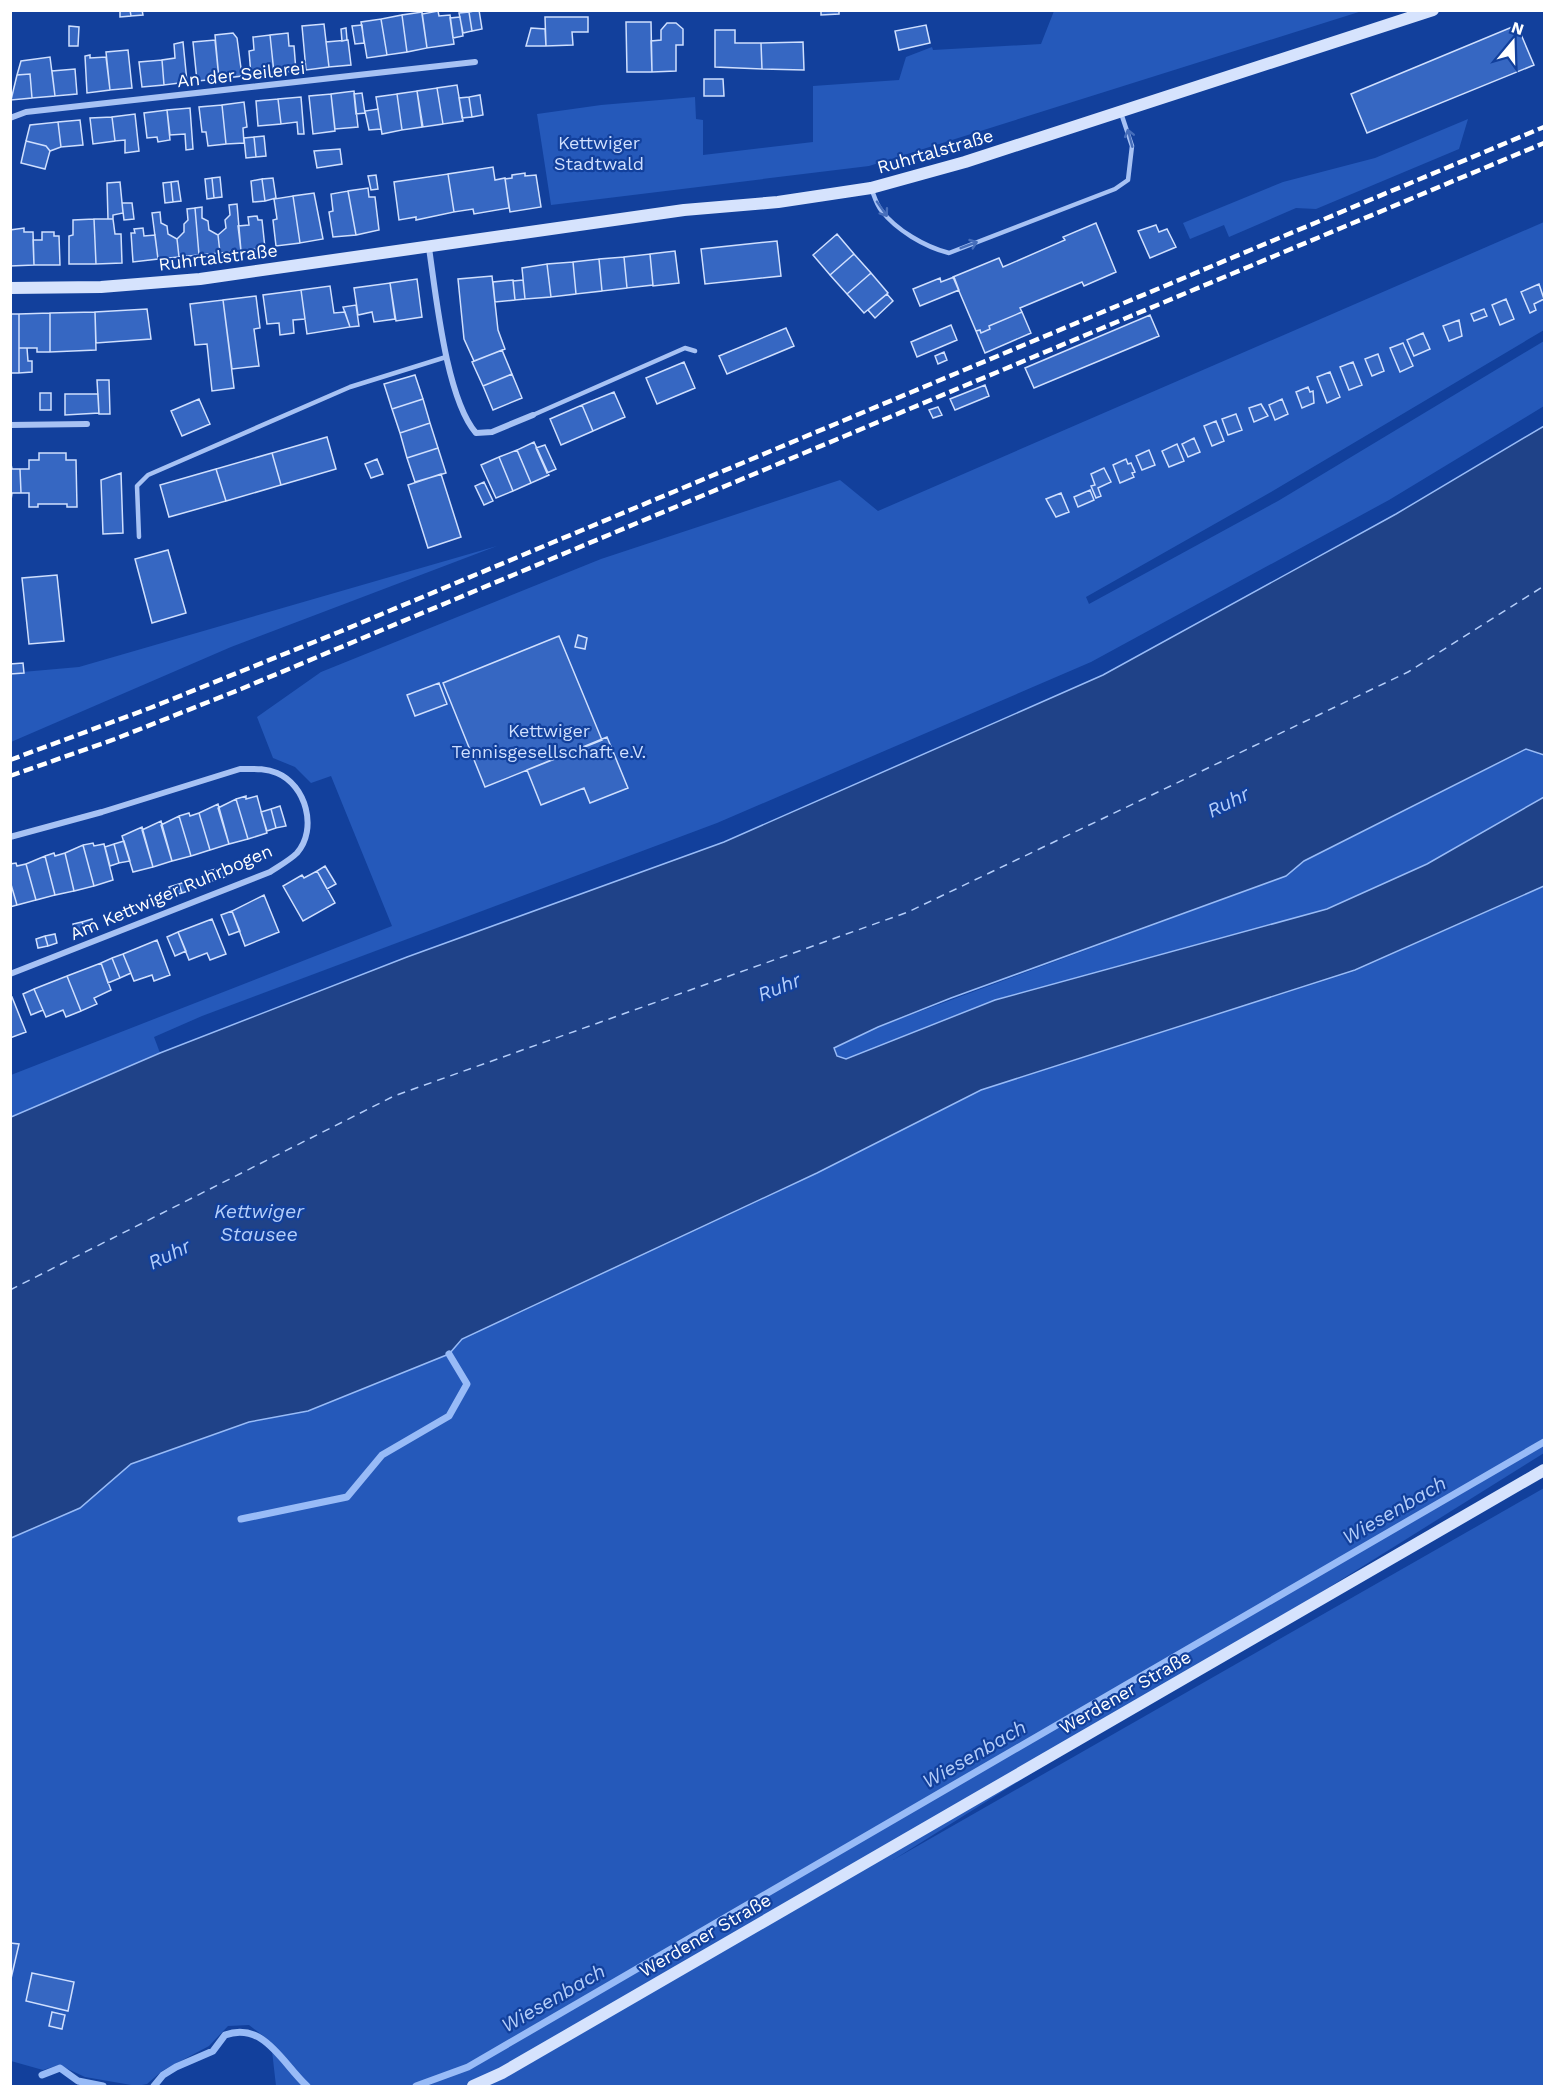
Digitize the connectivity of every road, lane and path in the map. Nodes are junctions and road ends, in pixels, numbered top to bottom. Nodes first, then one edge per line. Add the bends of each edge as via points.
1 (1433, 10) edge
2 (475, 62) dead end
3 (1121, 112) junction
4 (10, 118) edge
5 (871, 188) junction
6 (429, 248) junction
7 (10, 288) edge
8 (695, 351) dead end
9 (446, 357) junction
10 (533, 415) joint
11 (87, 424) dead end
12 (10, 425) edge
13 (139, 537) dead end
14 (10, 837) edge
15 (10, 974) edge
16 (1545, 1470) edge
17 (473, 2086) edge

1 - 3 main road, Ruhrtalstraße
2 - 4 street, An der Seilerei via 26,112
3 - 5 main road, Ruhrtalstraße
5 -> 3 lane via 879,209 897,227 948,253 1114,189 1128,180 1132,146
5 - 6 main road, Ruhrtalstraße via 778,202 684,210
6 - 7 main road, Ruhrtalstraße via 200,279 101,287
6 - 9 street
8 - 10 lane via 685,348
9 - 10 street via 466,422 476,433 492,432
9 - 13 lane via 350,387 148,475 137,486
11 - 12 street
14 - 15 street, Am Kettwiger Ruhrbogen via 102,813 240,769 262,768 279,773 303,797 309,821 304,842 296,854 270,872
16 - 17 main road, Werdener Straße via 544,2049

